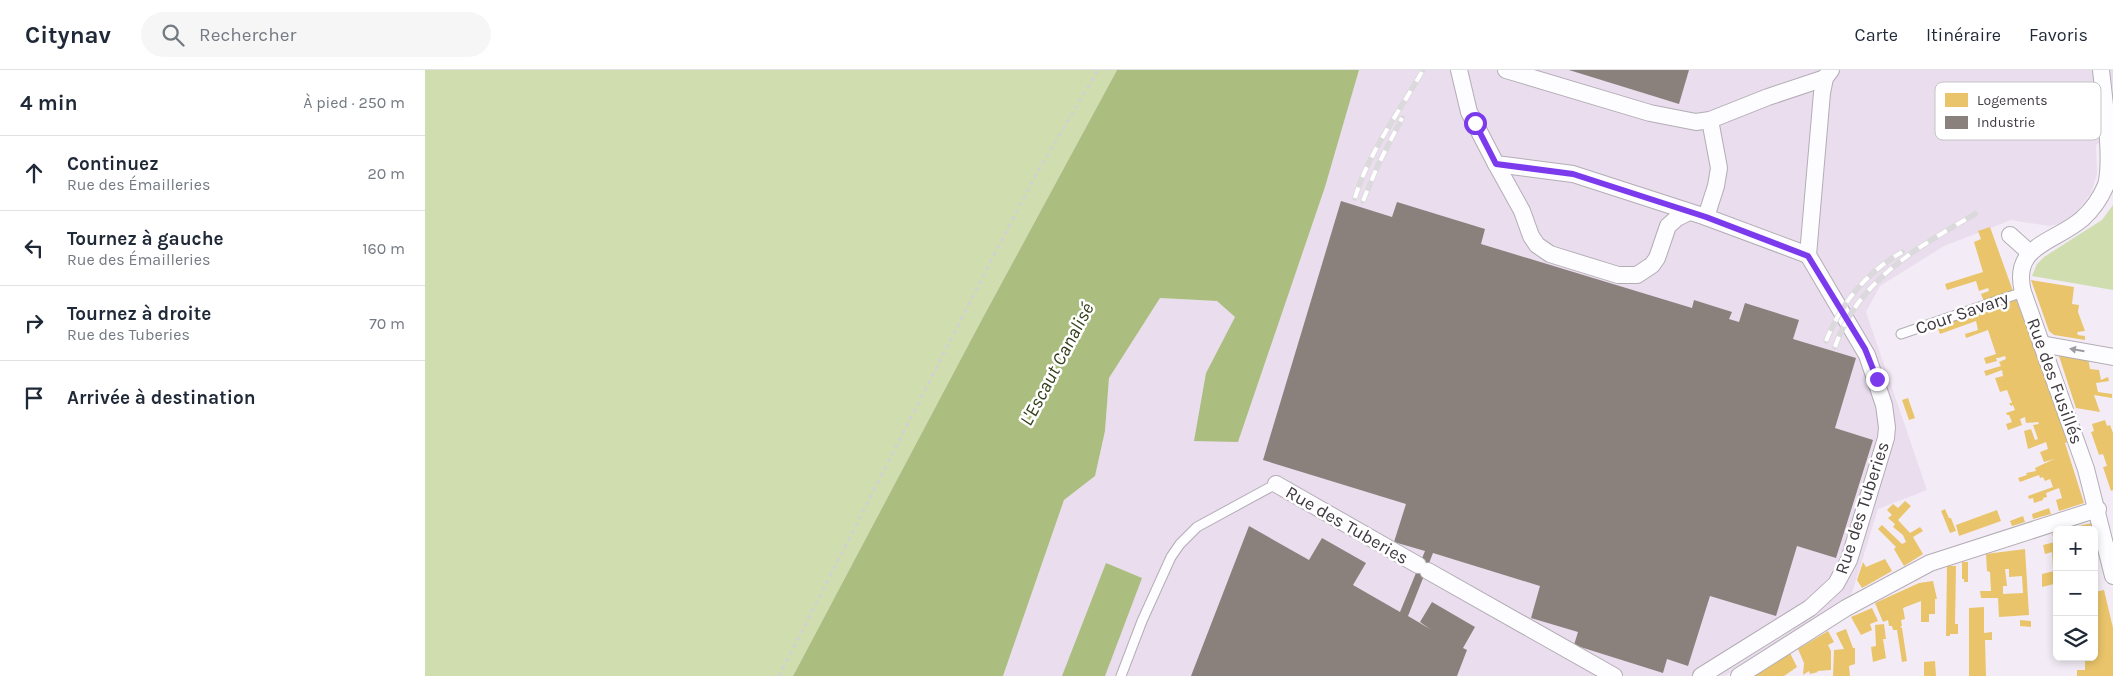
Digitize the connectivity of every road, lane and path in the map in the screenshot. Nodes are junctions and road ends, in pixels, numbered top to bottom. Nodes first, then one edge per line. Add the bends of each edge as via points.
1 (1097, 70) edge
2 (1459, 70) edge
3 (1505, 70) edge
4 (2101, 70) edge
5 (1826, 73) edge
6 (1710, 120) junction
7 (1496, 164) junction
8 (2111, 175) edge
9 (1689, 212) junction
10 (1706, 217) junction
11 (2011, 235) dead end
12 (2036, 248) junction
13 (1808, 256) junction
14 (2023, 292) junction
15 (1901, 334) dead end
16 (2041, 344) junction
17 (2113, 357) edge
18 (1276, 484) joint
19 (2098, 510) junction
20 (2113, 576) edge
21 (779, 676) edge
22 (1121, 676) edge
23 (1614, 676) edge
24 (1701, 676) edge
25 (1739, 676) edge

1 - 21 path via 1000,243
2 - 7 street via 1469,112
3 - 6 street via 1665,117 1690,122
4 - 8 street
5 - 6 street
5 - 13 street
6 - 10 street via 1719,168
7 - 9 street via 1573,174
7 - 9 street via 1523,211 1537,245 1550,254 1618,276 1637,275 1652,265 1668,226
8 - 12 street via 2086,215
9 - 10 street
10 - 13 street
11 - 12 street
12 - 14 street, Rue des Fusillés via 2023,262 2020,274
13 - 24 street, Rue des Tuberies via 1867,355 1886,413 1885,444 1849,560 1836,584 1811,608
14 - 15 lane, Cour Savary
14 - 16 street, Rue des Fusillés
17 -> 16 street
16 - 19 street, Rue des Fusillés via 2087,469
18 - 22 lane via 1197,528 1180,544 1142,621
18 - 23 street, Rue des Tuberies
19 - 20 street, Rue des Fusillés
19 - 25 street via 1930,563 1847,608

